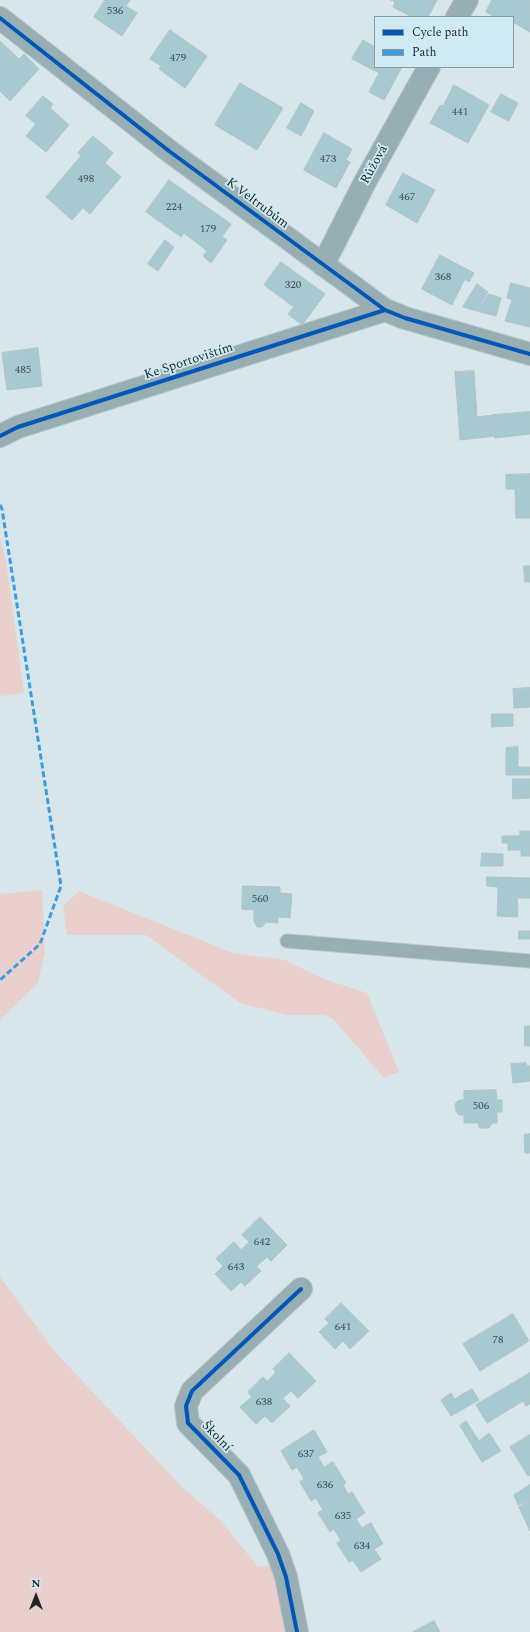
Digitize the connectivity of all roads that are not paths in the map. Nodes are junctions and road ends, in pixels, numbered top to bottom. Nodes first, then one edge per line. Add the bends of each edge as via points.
1 (467, 0) edge
2 (458, 16) edge
3 (0, 18) edge
4 (428, 68) edge
5 (323, 265) junction
6 (385, 310) junction
7 (530, 354) edge
8 (0, 436) edge
9 (287, 941) dead end
10 (530, 961) edge
11 (301, 1289) dead end
12 (297, 1632) edge

1 - 2 street
3 - 5 street, K Veltrubům via 169,151
4 - 5 street, Růžová via 365,182
5 - 6 street, K Veltrubům
6 - 7 street, K Veltrubům
6 - 8 street, Ke Sportovištím via 18,427
9 - 10 lane
11 - 12 street, Školní via 192,1391 186,1406 188,1423 239,1475 278,1554 286,1577

